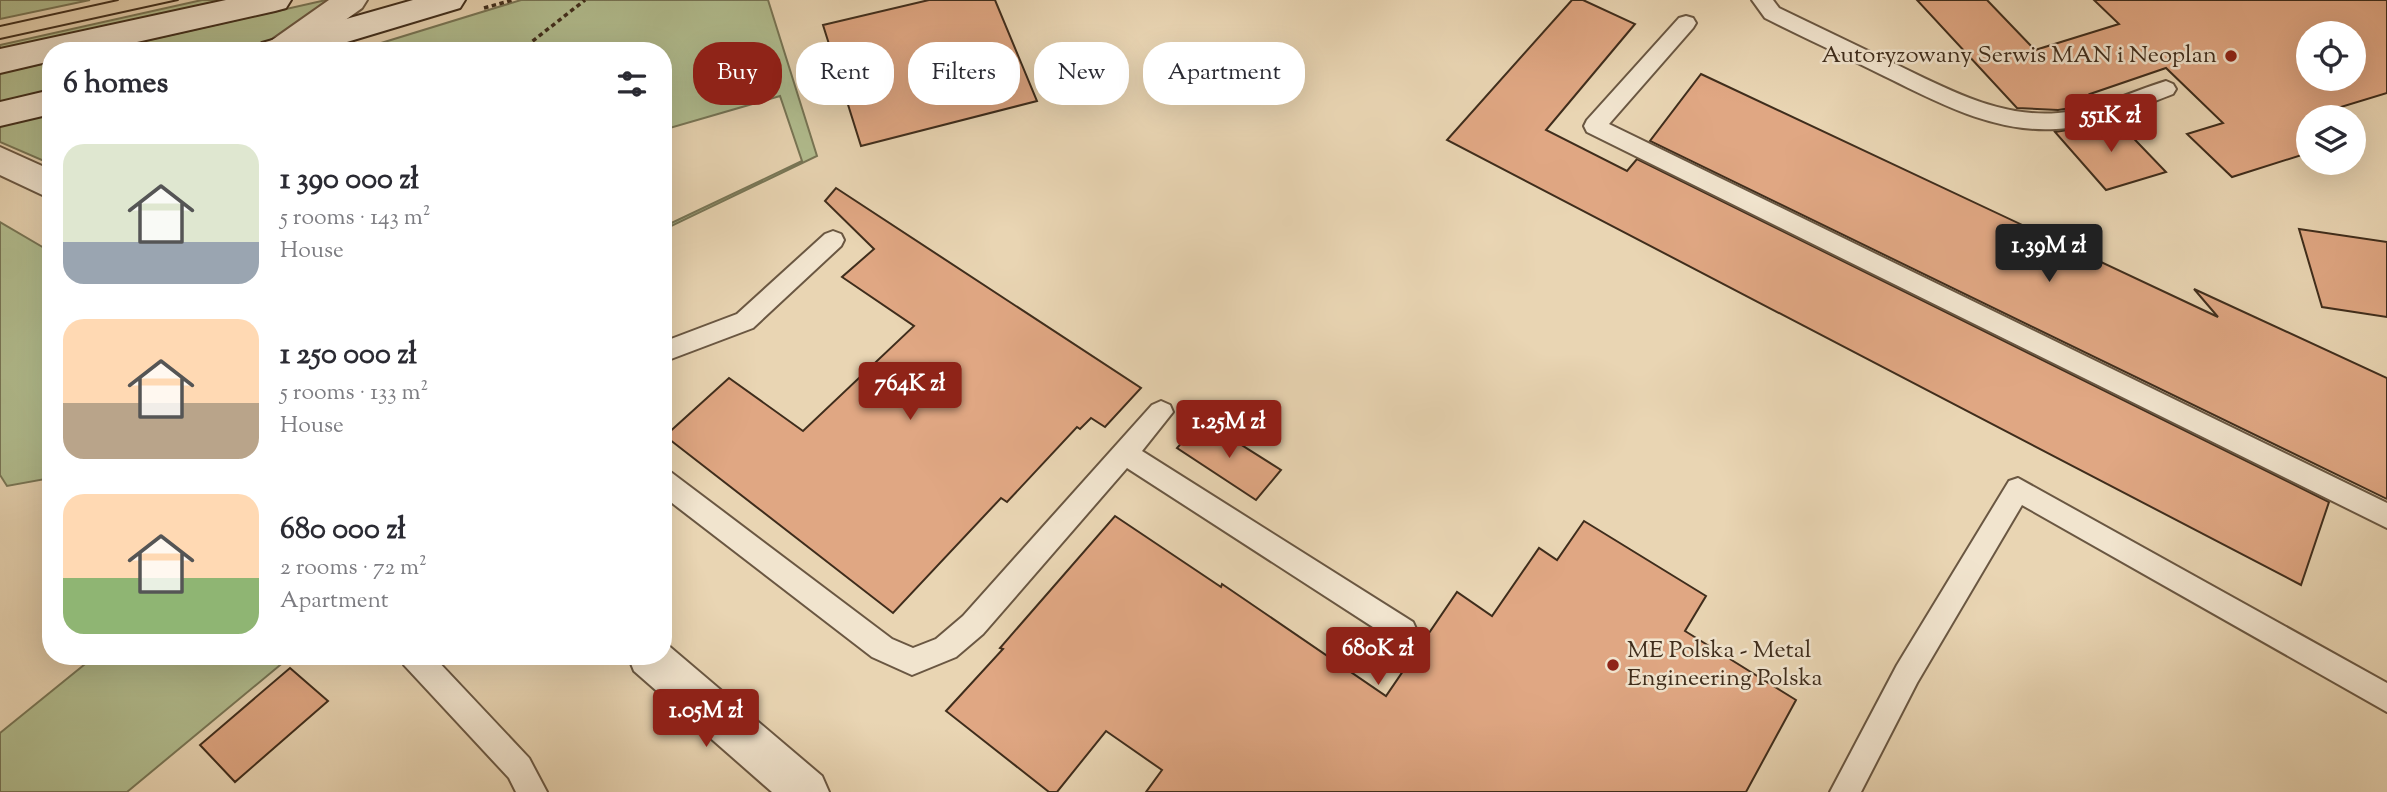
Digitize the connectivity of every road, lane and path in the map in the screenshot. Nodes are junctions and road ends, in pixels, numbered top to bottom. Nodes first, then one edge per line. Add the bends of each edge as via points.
1 (275, 0) edge
2 (351, 0) edge
3 (449, 0) edge
4 (585, 0) edge
5 (1762, 0) edge
6 (1686, 23) dead end
7 (86, 42) edge
8 (290, 42) edge
9 (308, 42) edge
10 (531, 42) edge
11 (42, 52) edge
12 (0, 61) edge
13 (2166, 89) dead end
14 (42, 104) edge
15 (0, 114) edge
16 (0, 160) edge
17 (42, 181) edge
18 (833, 240) dead end
19 (672, 349) edge
20 (1161, 412) dead end
21 (1124, 453) junction
22 (672, 488) edge
23 (2387, 516) edge
24 (1403, 631) dead end
25 (422, 665) edge
26 (659, 665) edge
27 (2387, 698) edge
28 (532, 792) edge
29 (806, 792) edge
30 (1845, 792) edge

1 - 7 street
2 - 8 street
3 - 9 street
4 - 10 path
5 - 13 lane via 1772,13 1992,115 2028,122 2087,117
6 - 23 lane via 1595,126
11 - 12 street
14 - 15 street
16 - 17 street
18 - 19 lane via 745,321
20 - 21 lane
21 - 22 lane via 973,625 946,649 912,662 882,648
21 - 24 lane
25 - 28 lane via 519,768
26 - 29 street
27 - 30 lane via 2018,489 1907,674

